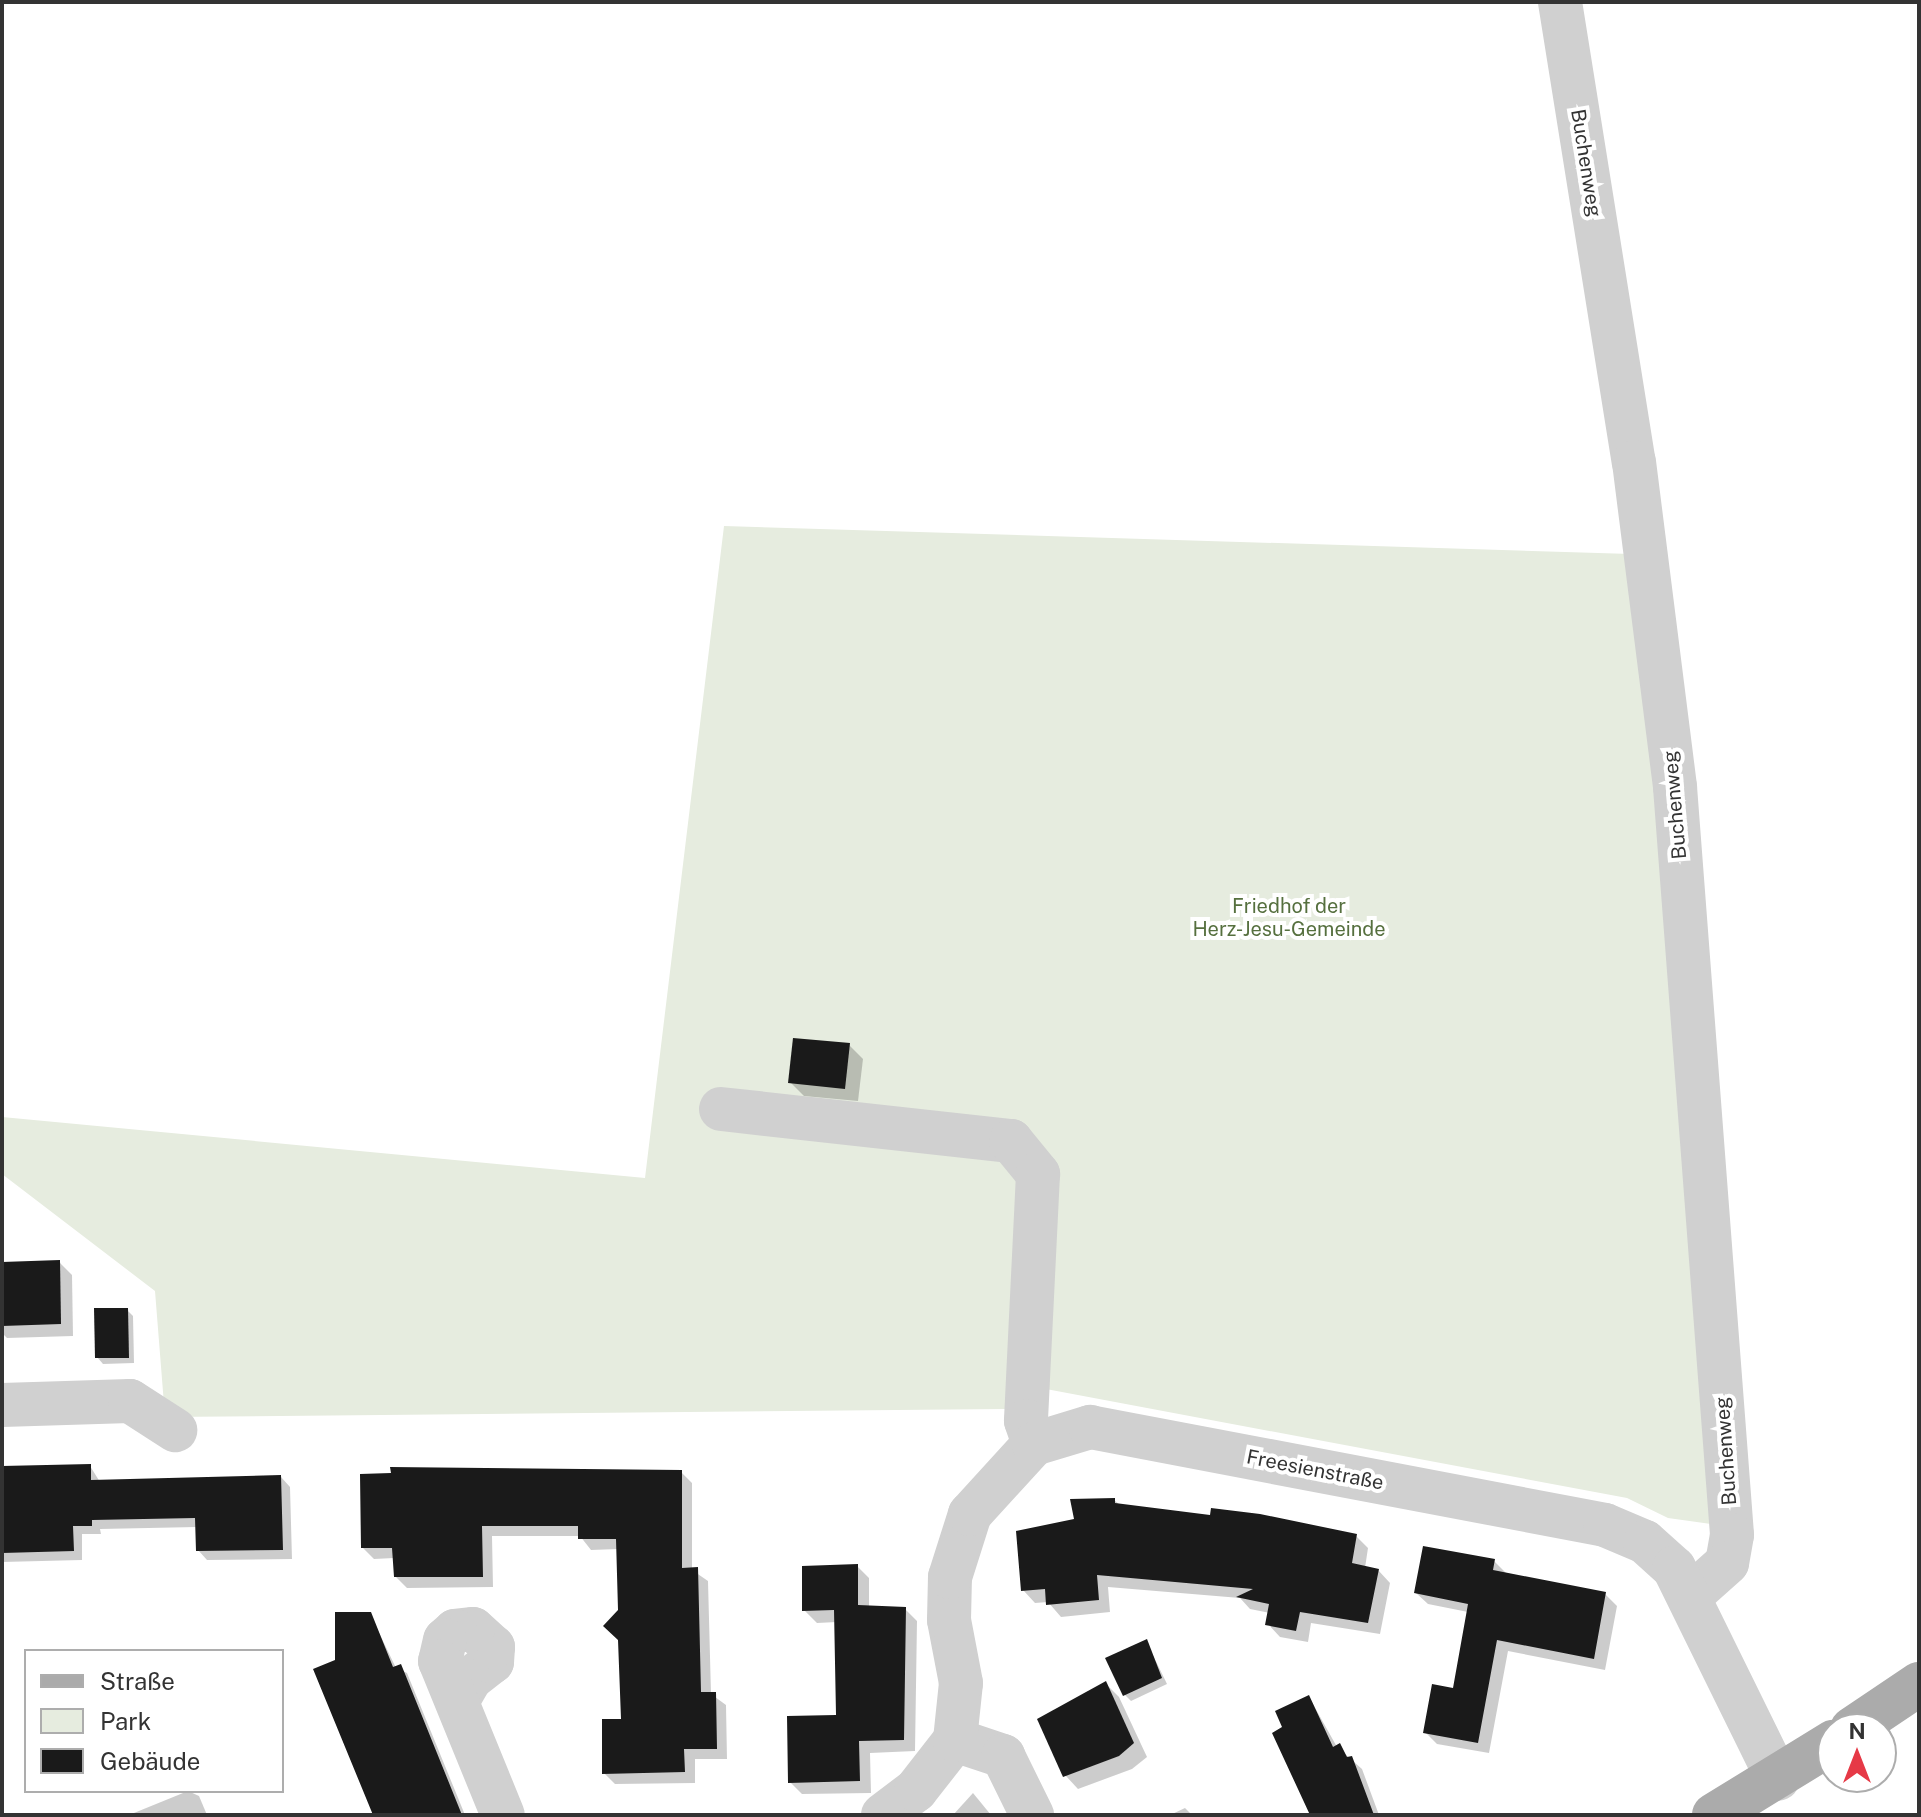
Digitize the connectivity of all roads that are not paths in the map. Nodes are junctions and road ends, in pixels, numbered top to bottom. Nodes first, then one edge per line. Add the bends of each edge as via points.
1 (1560, 2) edge
2 (721, 1109) dead end
3 (2, 1405) edge
4 (175, 1430) dead end
5 (1034, 1444) junction
6 (1690, 1596) junction
7 (1919, 1684) edge
8 (458, 1700) dead end
9 (1876, 1713) edge
10 (955, 1740) junction
11 (1817, 1753) edge
12 (1778, 1779) junction
13 (503, 1815) edge
14 (883, 1815) edge
15 (1032, 1815) edge
16 (1714, 1815) edge

1 - 6 street, Buchenweg via 1634,462 1677,803 1732,1535 1727,1563
2 - 5 street via 1011,1141 1038,1174 1026,1421
3 - 4 street via 130,1401
5 - 6 street, Freesienstraße via 1090,1427 1605,1525 1645,1542 1674,1568
5 - 10 street via 970,1514 950,1577 949,1620 961,1683
6 - 12 street, Freesienstraße
7 - 9 main road
8 - 13 street
10 - 14 street via 916,1790
10 - 15 street via 1003,1756
11 - 12 main road
12 - 16 main road

